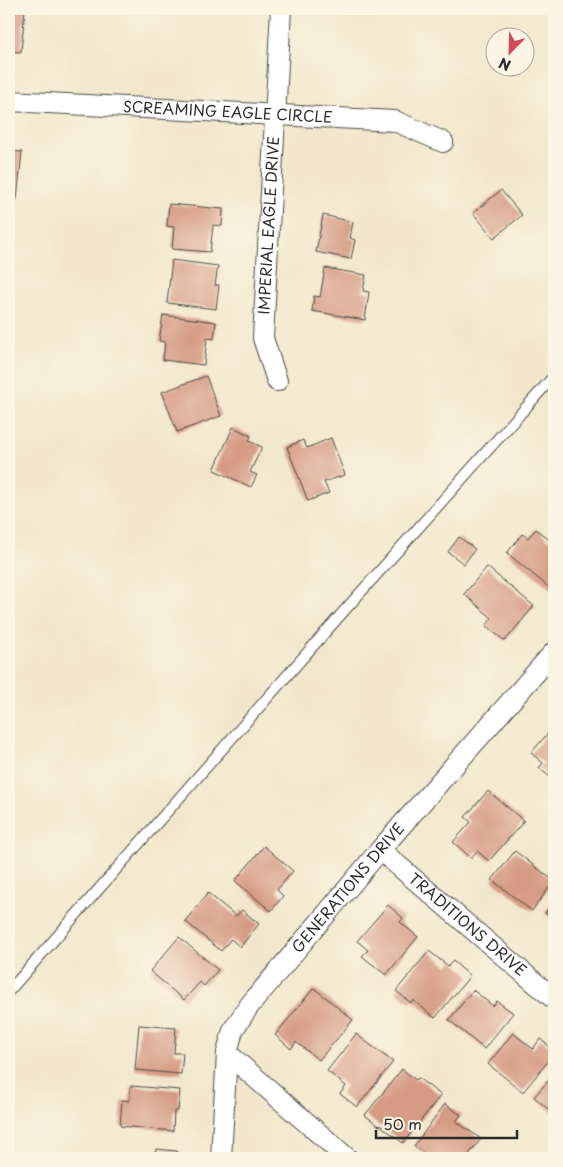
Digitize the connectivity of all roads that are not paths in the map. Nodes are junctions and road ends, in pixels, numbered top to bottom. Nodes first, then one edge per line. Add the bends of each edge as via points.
1 (281, 9) edge
2 (9, 101) edge
3 (275, 115) junction
4 (443, 142) dead end
5 (554, 376) edge
6 (277, 381) dead end
7 (554, 652) edge
8 (380, 850) junction
9 (9, 992) edge
10 (554, 999) edge
11 (227, 1053) junction
12 (221, 1158) edge
13 (347, 1158) edge

1 - 3 street, IMPERIAL EAGLE DRIVE
2 - 3 street, SCREAMING EAGLE CIRCLE
3 - 4 street, SCREAMING EAGLE CIRCLE via 395,121
3 - 6 street, IMPERIAL EAGLE DRIVE via 263,338
5 - 9 lane
7 - 8 street, GENERATIONS DRIVE
8 - 10 street, TRADITIONS DRIVE
8 - 11 street, GENERATIONS DRIVE via 249,1006 233,1030
11 - 12 street, GENERATIONS DRIVE
11 - 13 street

